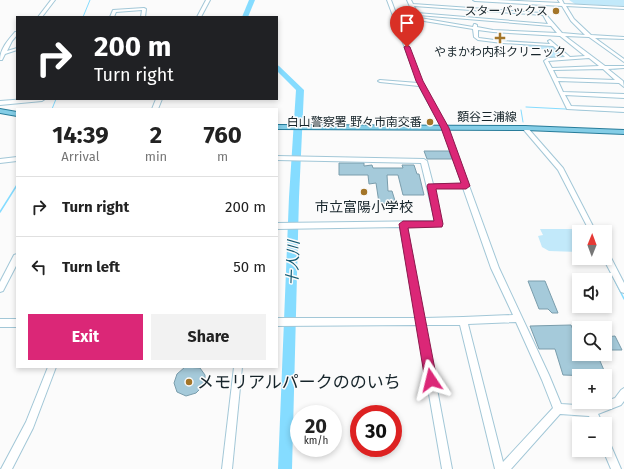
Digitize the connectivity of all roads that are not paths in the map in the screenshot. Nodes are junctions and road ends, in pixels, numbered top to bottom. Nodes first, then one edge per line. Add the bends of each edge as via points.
1 (53, 0) edge
2 (208, 0) edge
3 (389, 0) edge
4 (409, 0) edge
5 (474, 0) edge
6 (560, 0) edge
7 (537, 2) edge
8 (412, 5) junction
9 (563, 5) junction
10 (624, 8) edge
11 (474, 9) junction
12 (129, 10) junction
13 (416, 14) junction
14 (543, 14) junction
15 (41, 16) edge
16 (112, 16) edge
17 (128, 16) edge
18 (143, 16) edge
19 (200, 16) edge
20 (396, 17) junction
21 (475, 18) junction
22 (418, 19) junction
23 (551, 24) junction
24 (476, 29) junction
25 (16, 34) edge
26 (543, 35) junction
27 (562, 36) junction
28 (591, 37) junction
29 (624, 38) edge
30 (553, 45) junction
31 (16, 51) edge
32 (4, 53) junction
33 (590, 57) junction
34 (569, 58) junction
35 (0, 59) edge
36 (624, 61) edge
37 (624, 67) edge
38 (605, 68) junction
39 (550, 70) junction
40 (555, 79) junction
41 (380, 81) dead end
42 (422, 84) junction
43 (622, 84) edge
44 (562, 93) junction
45 (624, 96) edge
46 (32, 100) edge
47 (0, 103) edge
48 (624, 110) edge
49 (0, 111) edge
50 (16, 114) edge
51 (278, 127) edge
52 (445, 128) junction
53 (526, 128) junction
54 (624, 132) edge
55 (278, 158) edge
56 (16, 159) edge
57 (0, 162) edge
58 (431, 186) junction
59 (466, 186) junction
60 (403, 224) junction
61 (590, 225) edge
62 (278, 226) edge
63 (16, 259) edge
64 (611, 265) edge
65 (0, 289) edge
66 (624, 290) edge
67 (518, 318) junction
68 (421, 321) junction
69 (278, 322) edge
70 (464, 322) junction
71 (16, 323) edge
72 (0, 324) edge
73 (52, 368) edge
74 (238, 368) edge
75 (624, 393) edge
76 (558, 409) junction
77 (592, 410) junction
78 (595, 417) edge
79 (611, 457) edge
80 (6, 469) edge
81 (227, 469) edge
82 (447, 469) edge
83 (500, 469) edge
84 (504, 469) edge
85 (616, 469) edge

1 - 15 street
2 - 19 street
3 - 20 street
4 - 8 street
5 - 7 street
5 - 11 street
6 - 9 street
7 - 9 street
7 - 14 street
8 - 11 street
8 - 13 street
9 - 10 street
9 - 28 street via 572,20
11 - 14 street
11 - 21 street
12 - 16 street via 114,11
12 - 17 street
12 - 18 street via 144,9
13 - 21 street
13 - 22 street
14 - 23 street
20 - 22 street
20 - 42 street
21 - 23 street
21 - 24 street
22 - 24 street
23 - 27 street
24 - 26 street
24 - 30 street via 478,39
25 - 32 street
26 - 27 street
26 - 30 street
27 - 28 street
27 - 33 street
28 - 29 street
28 - 36 street
30 - 34 street
31 - 32 street
32 - 35 street
33 - 34 street
33 - 38 street
34 - 39 street via 548,58 546,61
37 - 38 street
38 - 39 street
38 - 43 street
39 - 40 street
40 - 43 street
40 - 44 street
41 - 42 street
42 - 52 street
44 - 45 street
44 - 48 street via 569,108
46 - 47 street
49 - 50 main road
51 - 52 main road, 額谷三浦線
52 - 53 main road, 額谷三浦線
52 - 59 street
53 - 54 main road, 額谷三浦線
53 - 61 street via 561,169
55 - 58 street via 424,161
56 - 57 street
58 - 59 street
58 - 60 street via 439,224
59 - 67 street via 495,268
60 - 62 street
60 - 68 street
63 - 65 street
64 - 66 street
67 - 70 street
67 - 76 street
68 - 69 street
68 - 70 street
68 - 82 street
70 - 83 street
71 - 72 street
73 - 80 street via 30,425
74 - 81 street
75 - 77 street via 618,402
76 - 77 street
76 - 84 street
77 - 78 street
79 - 85 street

